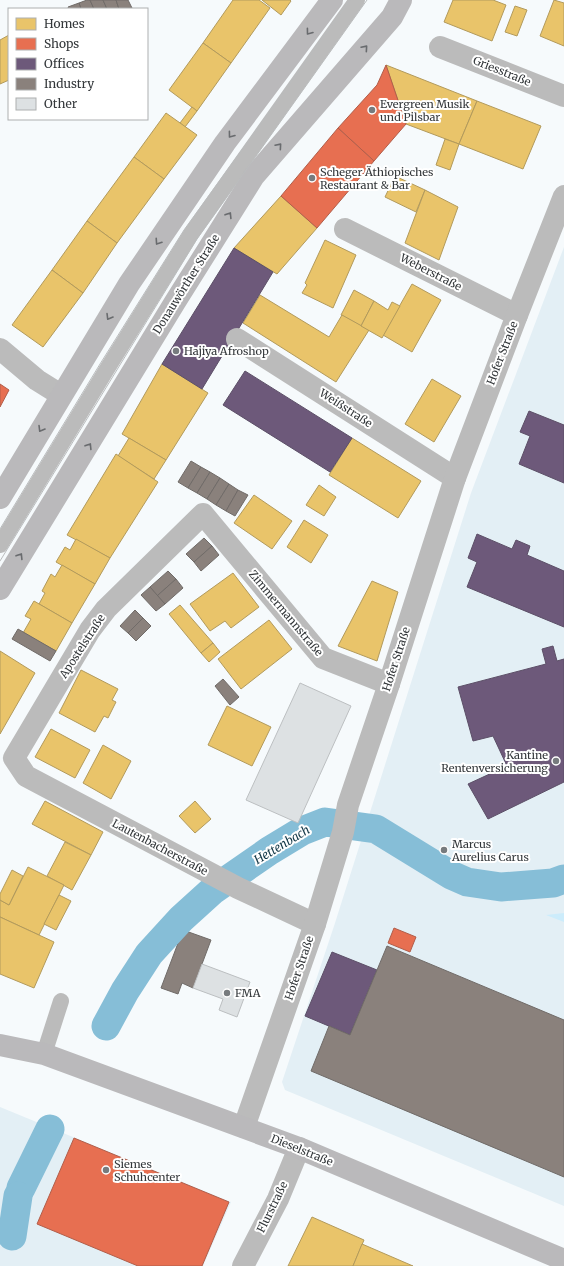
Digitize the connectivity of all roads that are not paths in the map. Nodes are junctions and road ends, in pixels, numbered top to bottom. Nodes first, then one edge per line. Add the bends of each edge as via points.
1 (332, 0) edge
2 (357, 0) edge
3 (401, 0) edge
4 (440, 46) dead end
5 (564, 96) edge
6 (268, 126) junction
7 (254, 176) junction
8 (564, 196) edge
9 (345, 229) dead end
10 (517, 315) junction
11 (237, 339) dead end
12 (0, 349) edge
13 (61, 395) junction
14 (454, 478) junction
15 (0, 498) edge
16 (204, 514) joint
17 (0, 545) edge
18 (0, 590) edge
19 (389, 684) junction
20 (14, 758) joint
21 (315, 924) junction
22 (61, 1001) dead end
23 (0, 1034) edge
24 (0, 1045) edge
25 (39, 1053) junction
26 (244, 1126) junction
27 (299, 1148) junction
28 (564, 1260) edge
29 (243, 1266) edge

1 -> 13 main road via 220,149 130,284
2 - 6 lane
7 -> 3 main road, Donauwörther Straße via 392,16
4 - 5 street, Griesstraße
6 - 7 lane via 258,154
6 - 17 lane via 191,234
18 -> 7 main road, Donauwörther Straße
8 - 10 street, Hofer Straße
9 - 10 street, Weberstraße
10 - 14 street, Hofer Straße
11 - 14 street, Weißstraße
12 - 13 street via 37,380
13 -> 15 main road
14 - 19 street, Hofer Straße
16 - 19 street, Zimmermannstraße via 323,658
16 - 20 street, Apostelstraße via 106,609 90,630
19 - 21 street, Hofer Straße via 348,805 343,832
20 - 21 street, Lautenbacherstraße via 26,776 238,888
21 - 26 street, Hofer Straße
22 - 25 lane
23 - 25 main road, Dieselstraße
24 - 25 main road, Dieselstraße
25 - 26 main road, Dieselstraße
26 - 27 main road, Dieselstraße
27 - 28 main road, Dieselstraße
27 - 29 street, Flurstraße via 278,1199

